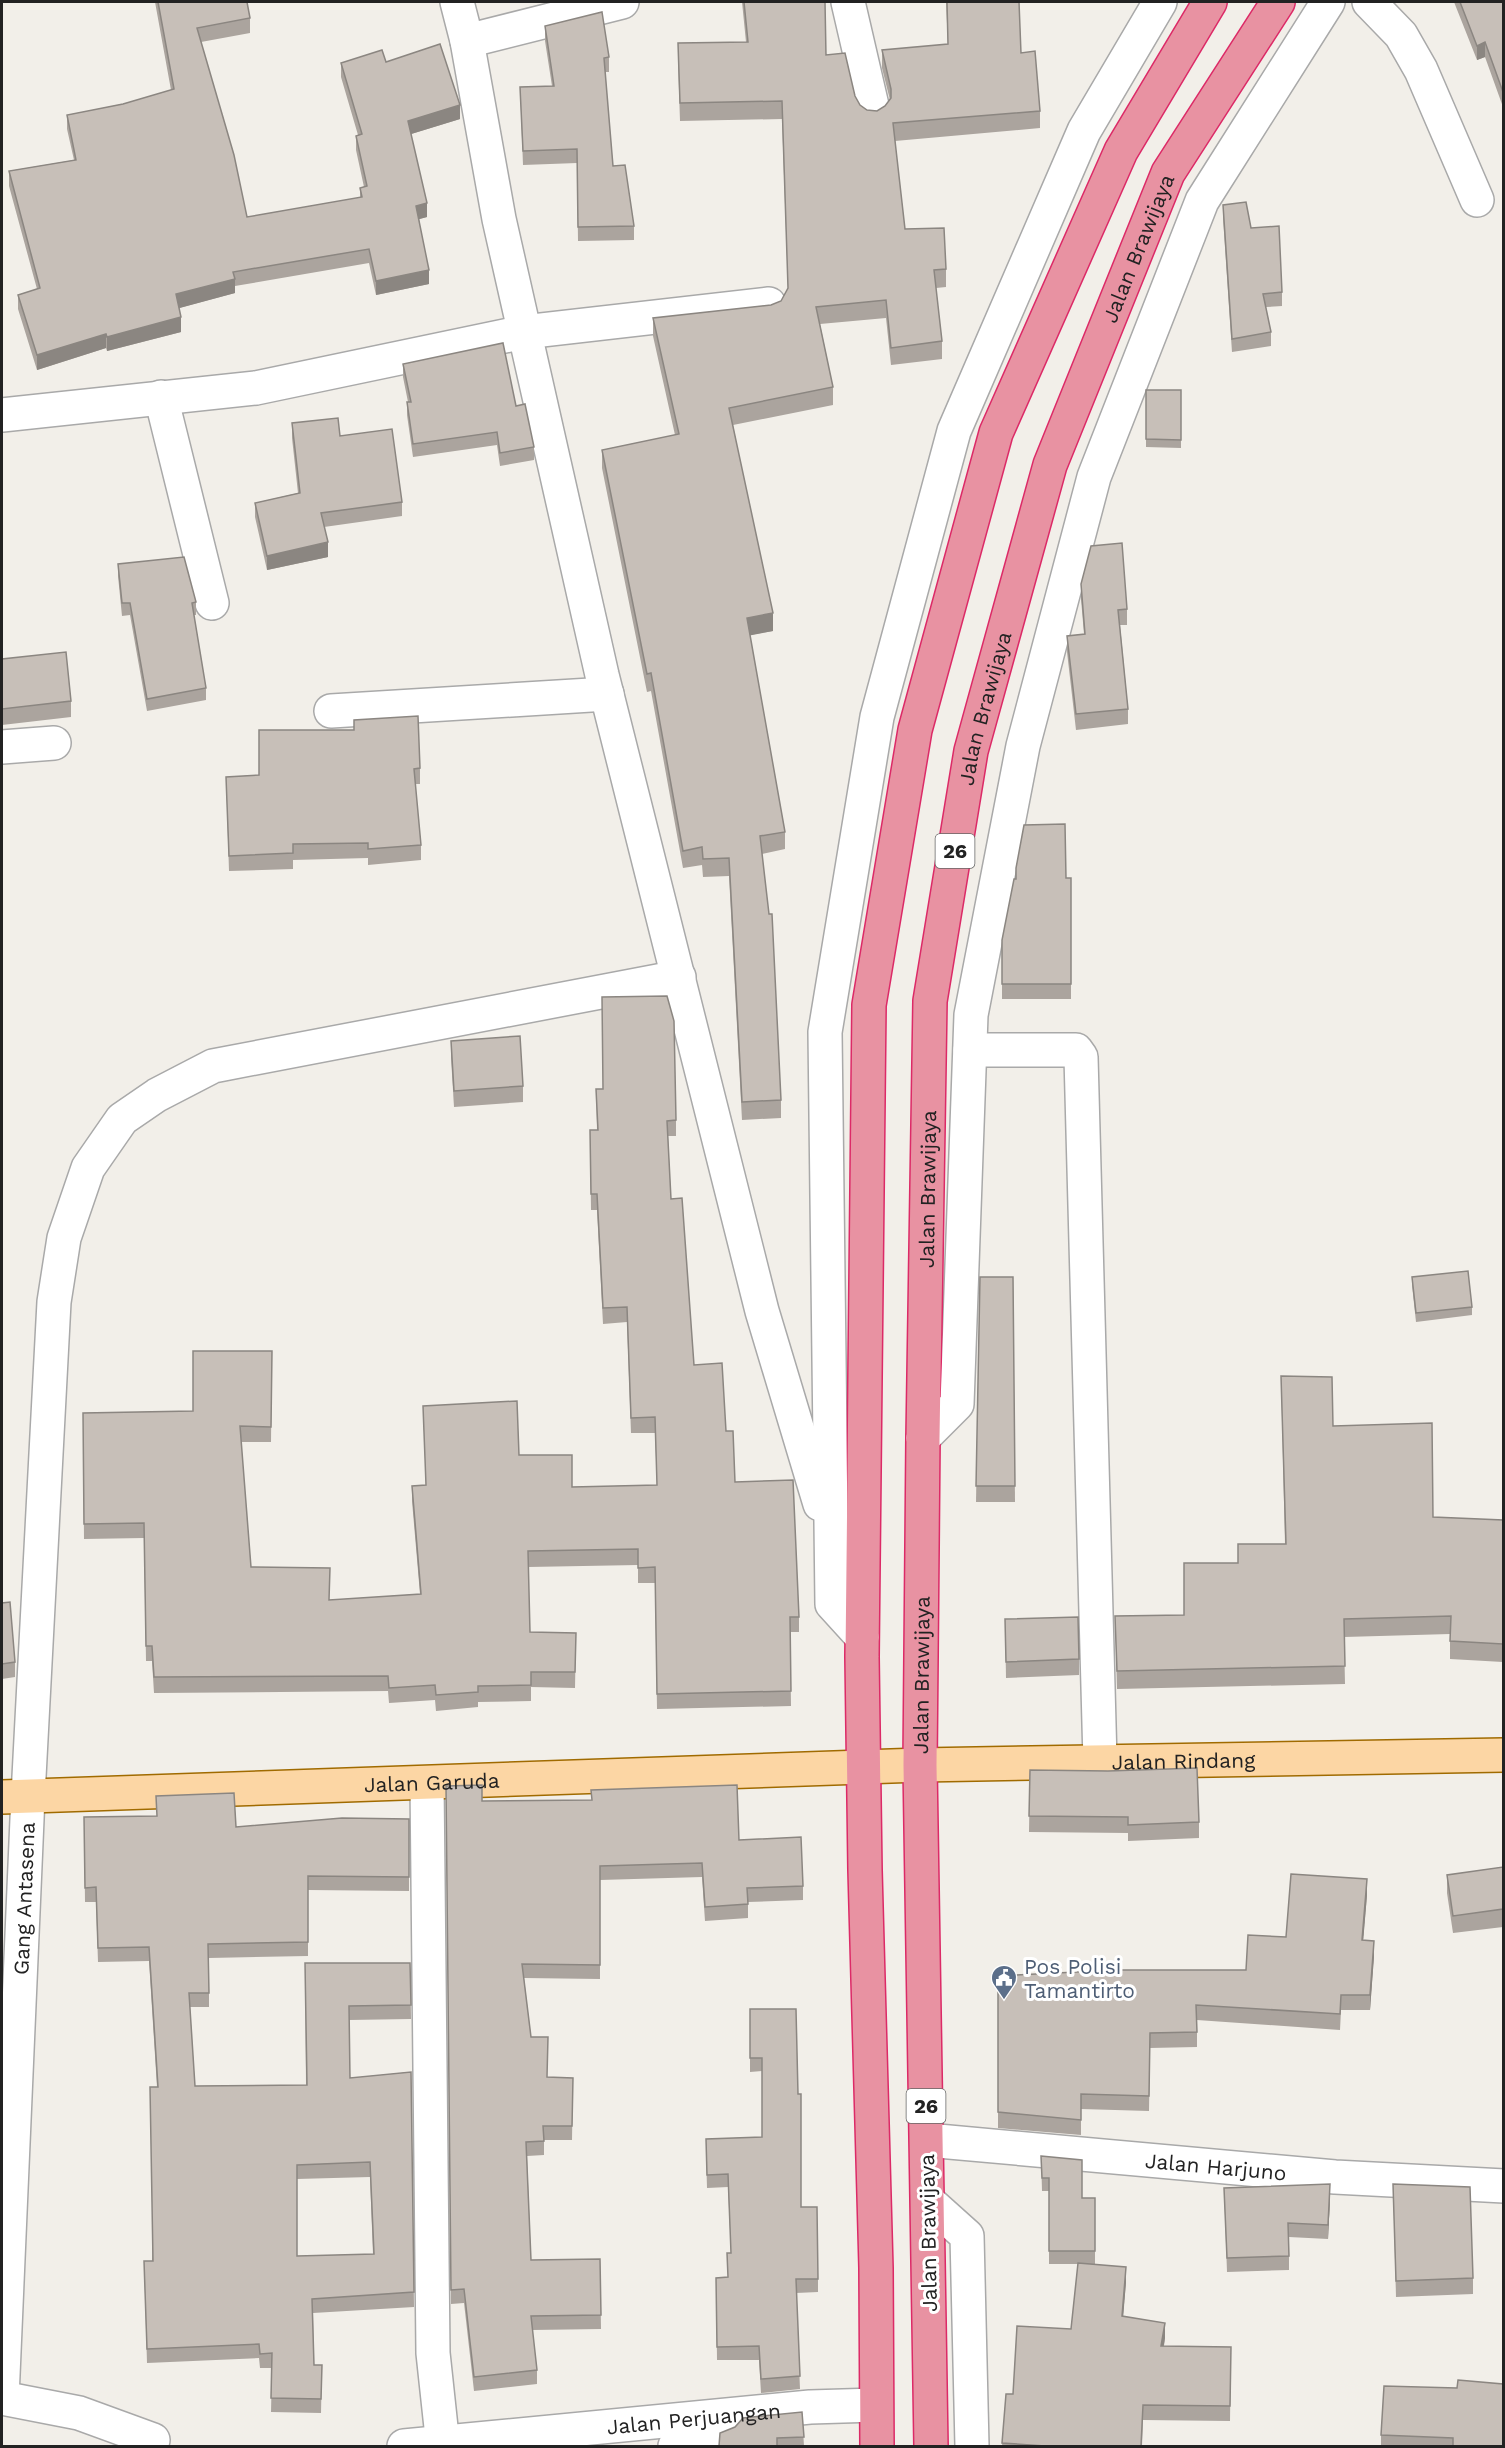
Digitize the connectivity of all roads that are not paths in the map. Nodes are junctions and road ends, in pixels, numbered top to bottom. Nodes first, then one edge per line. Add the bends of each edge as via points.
1 (457, 2) edge
2 (622, 2) edge
3 (848, 2) edge
4 (1160, 2) edge
5 (1210, 2) edge
6 (1278, 2) edge
7 (1328, 2) edge
8 (1369, 2) edge
9 (466, 41) junction
10 (873, 110) edge
11 (1477, 200) dead end
12 (769, 304) edge
13 (524, 332) junction
14 (161, 398) junction
15 (2, 415) edge
16 (212, 603) dead end
17 (607, 694) junction
18 (331, 711) dead end
19 (54, 743) dead end
20 (2, 747) edge
21 (679, 977) junction
22 (970, 1050) junction
23 (923, 1438) junction
24 (831, 1541) junction
25 (862, 1637) junction
26 (1503, 1755) edge
27 (1100, 1761) junction
28 (920, 1765) junction
29 (863, 1768) junction
30 (427, 1783) junction
31 (15, 1797) edge
32 (927, 2140) junction
33 (1503, 2186) edge
34 (928, 2201) junction
35 (876, 2268) junction
36 (929, 2271) junction
37 (2, 2398) edge
38 (876, 2404) junction
39 (757, 2412) junction
40 (158, 2444) edge
41 (442, 2444) edge
42 (405, 2446) edge
43 (675, 2446) edge
44 (877, 2446) edge
45 (931, 2446) edge
46 (972, 2446) edge

1 - 9 street
2 - 9 street
3 - 10 street
4 - 24 street via 1084,131 954,431 877,717 825,1032
5 - 25 highway via 1121,151 996,433 915,730 869,1005
6 - 23 highway, Jalan Brawijaya / 26 via 1168,173 1050,465 972,751 930,1000
7 - 22 street via 1202,201 1094,477 1023,746 971,1015
8 - 11 street via 1401,35 1421,70
9 - 13 street
12 - 13 street
13 - 14 street via 256,388
13 - 17 street
14 - 15 street
14 - 16 street
17 - 18 street
17 - 21 street
19 - 20 street
21 - 24 street via 762,1311
21 - 31 street, Gang Antasena via 213,1066 157,1095 122,1119 88,1168 64,1238 54,1302
22 - 23 street via 957,1404
22 - 27 street via 1076,1050 1081,1057
23 - 28 highway, Jalan Brawijaya / 26
24 - 25 street via 832,1604
25 - 29 highway
26 - 27 main road, Jalan Rindang
27 - 28 main road, Jalan Rindang
28 - 29 main road, Jalan Rindang
28 - 32 highway, Jalan Brawijaya / 26
29 - 30 main road, Jalan Garuda
29 - 35 highway
30 - 31 main road, Jalan Garuda
30 - 41 street via 433,2352
31 - 37 street, Gang Antasena
32 - 33 street, Jalan Harjuno via 1335,2176
32 - 34 highway, Jalan Brawijaya / 26
34 - 36 highway, Jalan Brawijaya / 26
34 - 46 street via 968,2236
35 - 36 highway
35 - 38 highway
36 - 45 highway, Jalan Brawijaya / 26
37 - 40 street via 80,2413
38 - 39 street, Jalan Perjuangan
38 - 44 highway
39 - 41 street, Jalan Perjuangan
39 - 43 street
41 - 42 street, Jalan Perjuangan

